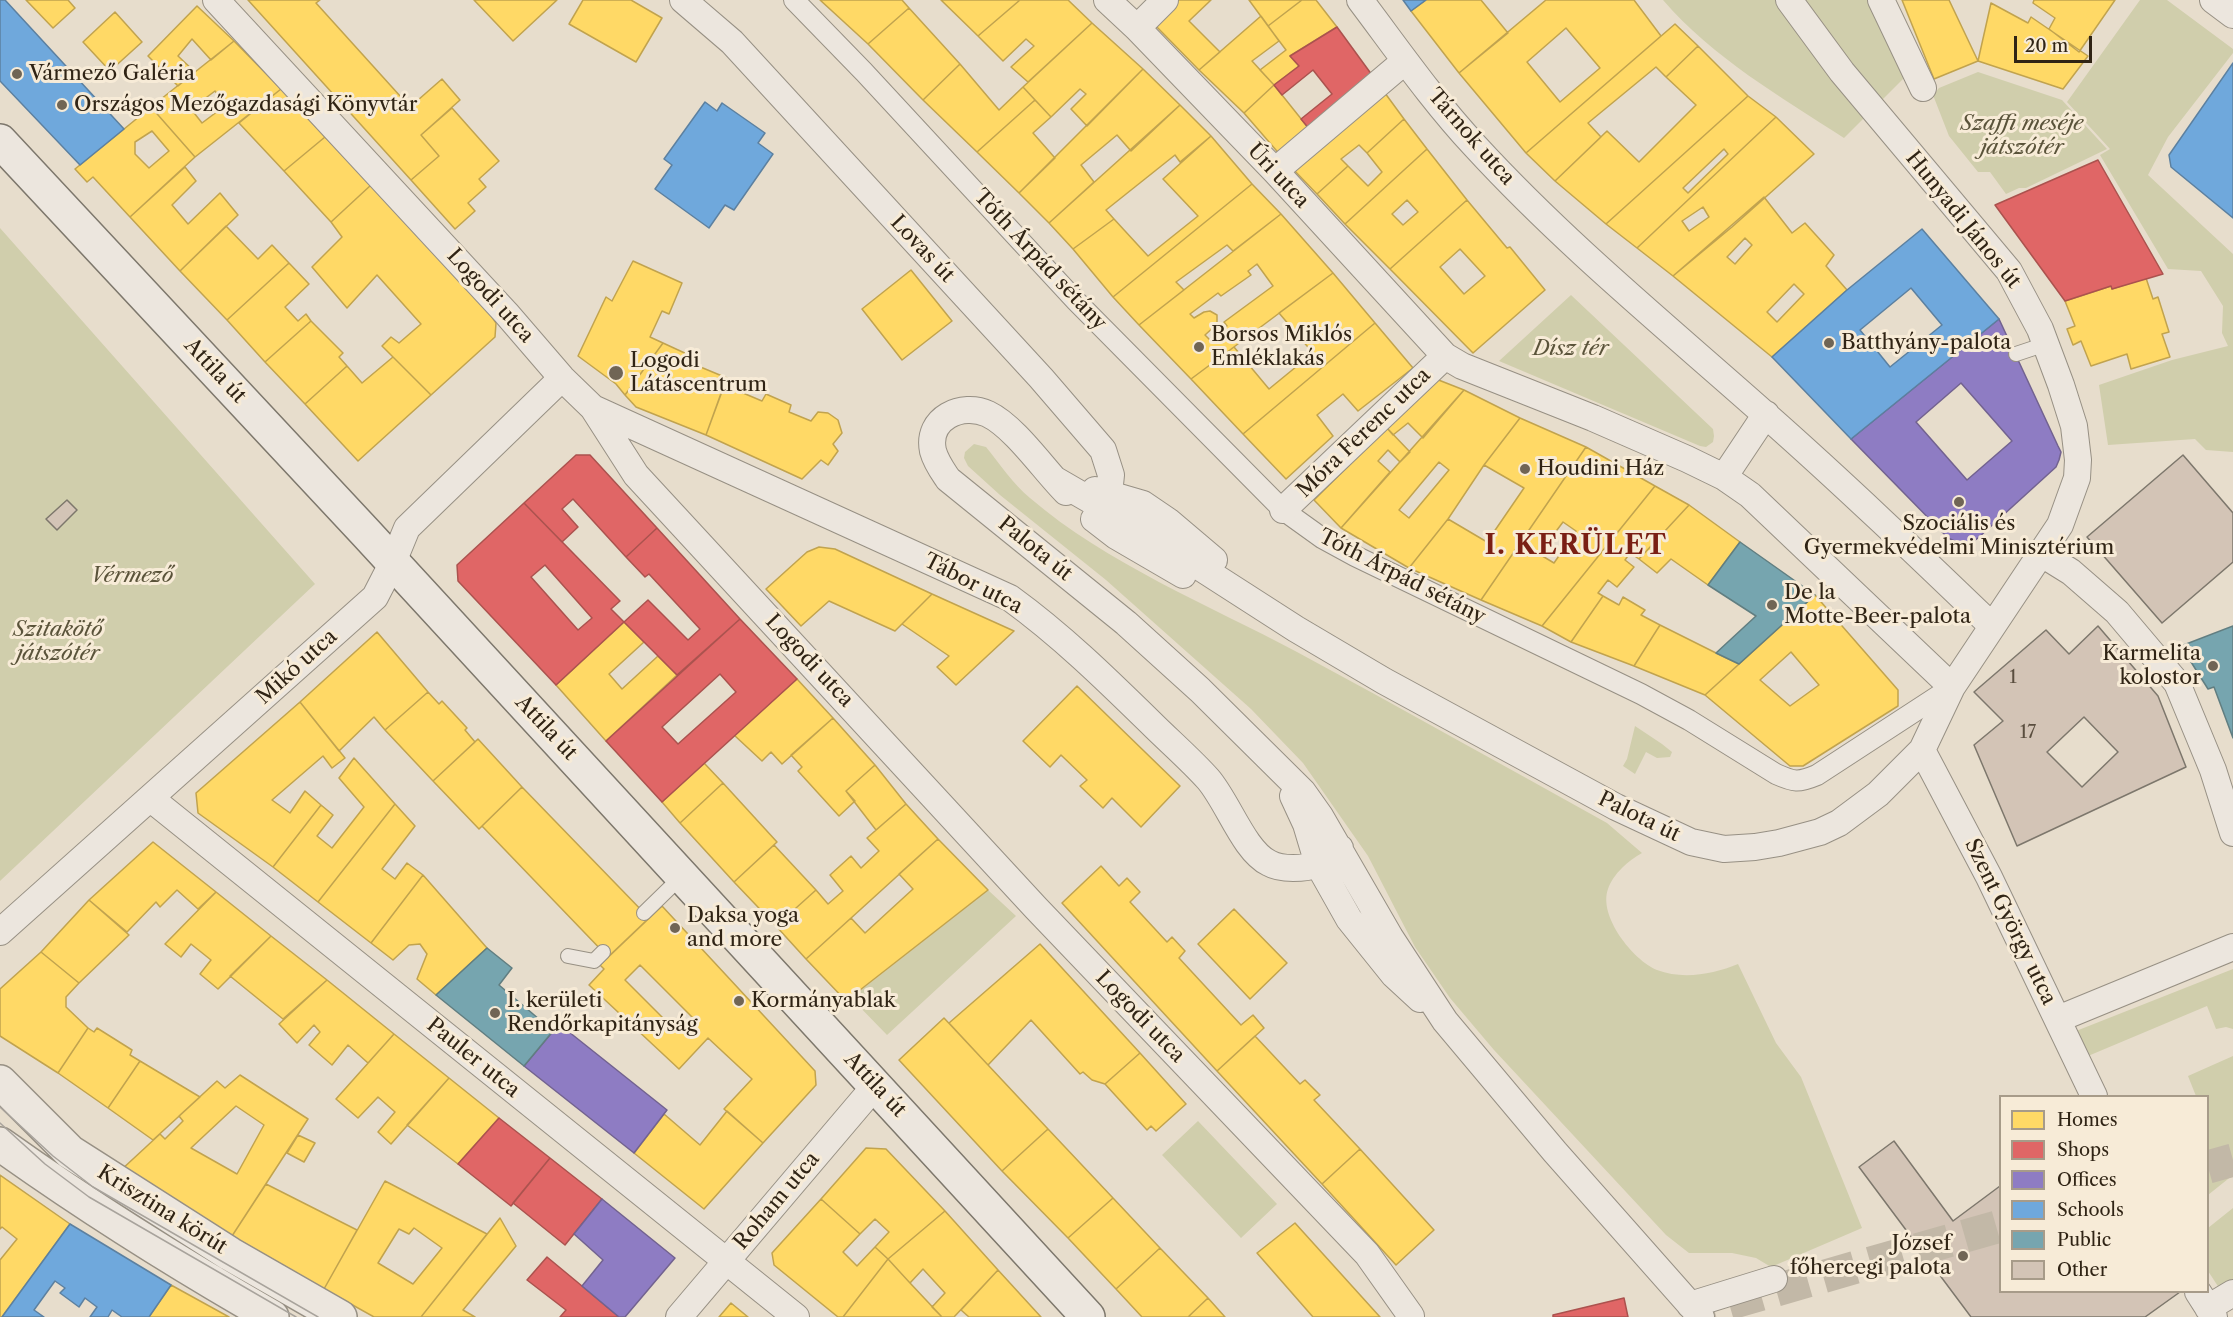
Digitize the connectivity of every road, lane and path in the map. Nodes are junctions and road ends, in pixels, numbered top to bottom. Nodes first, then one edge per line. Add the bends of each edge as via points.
1 (216, 0) edge
2 (683, 0) edge
3 (794, 0) edge
4 (1107, 0) edge
5 (1165, 0) edge
6 (1360, 0) edge
7 (1789, 0) edge
8 (1881, 0) edge
9 (2213, 0) edge
10 (2233, 15) edge
11 (1137, 28) junction
12 (1406, 61) junction
13 (1923, 88) dead end
14 (0, 141) edge
15 (1275, 171) junction
16 (2046, 344) junction
17 (2016, 354) dead end
18 (1446, 356) junction
19 (562, 378) junction
20 (593, 408) junction
21 (1766, 414) junction
22 (1724, 477) junction
23 (1102, 507) junction
24 (1283, 510) junction
25 (2042, 554) junction
26 (393, 562) junction
27 (1992, 626) junction
28 (1952, 687) junction
29 (1922, 750) junction
30 (1273, 762) junction
31 (150, 798) junction
32 (2233, 833) edge
33 (1340, 848) junction
34 (1318, 864) junction
35 (682, 876) junction
36 (644, 913) dead end
37 (0, 932) edge
38 (2233, 947) edge
39 (603, 952) dead end
40 (567, 956) dead end
41 (2058, 1019) junction
42 (1445, 1021) junction
43 (0, 1082) edge
44 (875, 1086) junction
45 (2094, 1095) edge
46 (0, 1144) edge
47 (720, 1268) junction
48 (1774, 1279) dead end
49 (2233, 1293) edge
50 (2207, 1305) edge
51 (1696, 1311) edge
52 (1410, 1316) edge
53 (272, 1317) edge
54 (340, 1317) edge
55 (679, 1317) edge
56 (796, 1317) edge
57 (1088, 1317) edge

1 - 19 street, Logodi utca
2 - 23 street, Lovas út via 732,42 1103,450 1111,475
3 - 24 street, Tóth Árpád sétány via 1076,301
4 - 11 street, Úri utca
5 - 11 street
6 - 12 street, Tárnok utca
7 - 16 street, Hunyadi János út via 1842,72 2009,271
8 - 13 street
9 - 10 street
11 - 15 street, Úri utca
12 - 15 street
12 - 21 street, Tárnok utca via 1473,144 1540,213
14 - 26 main road, Attila út
15 - 18 street, Úri utca
16 - 17 lane
16 - 25 street, Hunyadi János út via 2074,426 2078,460 2070,503
18 - 22 street
18 - 24 street, Móra Ferenc utca
19 - 20 street, Logodi utca
19 - 26 street, Mikó utca via 407,528
20 - 34 street, Tábor utca via 1010,598 1100,673 1209,780 1258,857 1285,867
20 - 52 street, Logodi utca via 636,475 1036,908 1367,1254
21 - 22 street
21 - 27 street
22 - 28 street via 1750,495
23 - 29 street, Palota út via 1384,681 1616,807 1691,842 1724,849 1779,843 1820,832 1878,794
23 - 30 street, Palota út via 1054,479 1004,425 988,414 965,409 954,412 944,418 934,433 933,451 948,479 1109,608
24 - 28 street, Tóth Árpád sétány via 1355,556 1641,694 1776,774 1797,782 1817,775
25 - 27 street, Hunyadi János út
25 - 32 street via 2071,572 2116,612 2177,683 2213,770
26 - 31 street, Mikó utca via 375,597
26 - 35 main road, Attila út
27 - 28 street
28 - 29 street, Palota út
29 - 41 street, Szent György utca
30 - 33 street, Palota út via 1314,806
30 - 34 street, Palota út via 1306,824
31 - 37 street, Mikó utca
31 - 47 street, Pauler utca
33 - 34 street
33 - 42 street, Palota út
34 - 42 street, Palota út via 1349,920 1394,975
35 - 36 lane
35 - 44 main road, Attila út
38 - 41 street
39 - 40 lane via 594,961
41 - 45 street, Szent György utca
42 - 51 street, Palota út
43 - 54 main road, Krisztina körút via 70,1152 231,1254
44 - 47 street, Roham utca
44 - 57 main road, Attila út
46 - 53 main road, Krisztina körút via 211,1282
47 - 55 street, Roham utca
47 - 56 street, Pauler utca
48 - 51 street
49 - 50 street

